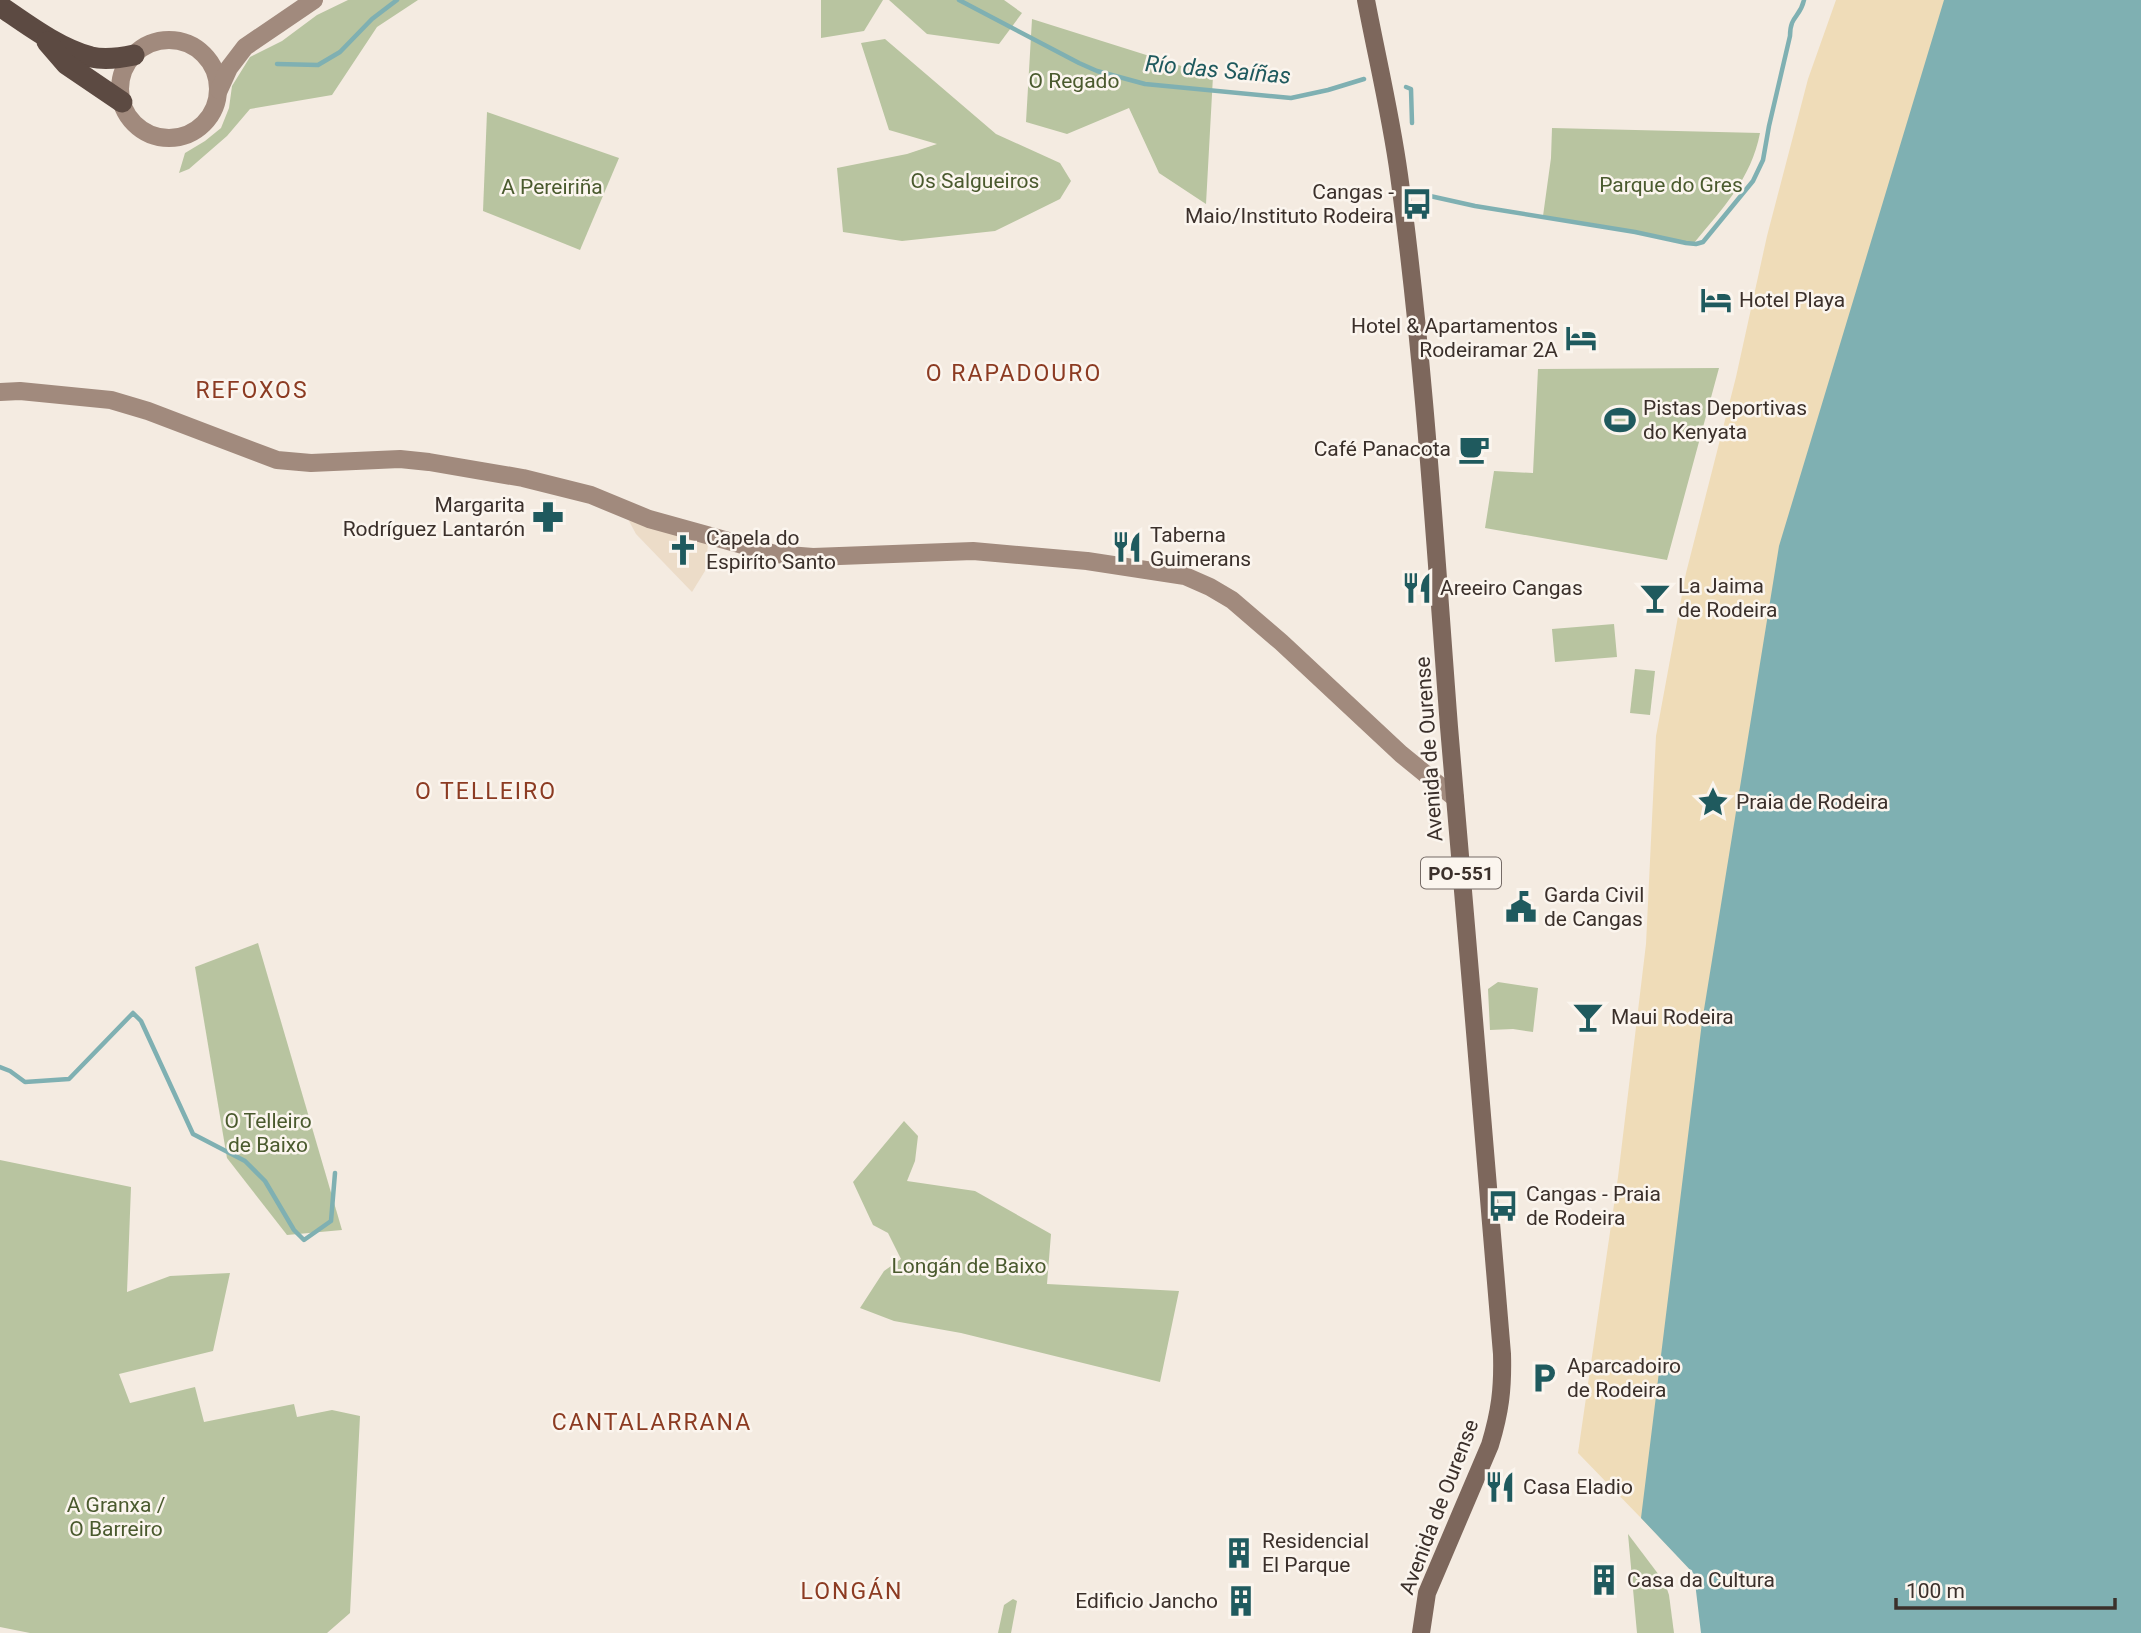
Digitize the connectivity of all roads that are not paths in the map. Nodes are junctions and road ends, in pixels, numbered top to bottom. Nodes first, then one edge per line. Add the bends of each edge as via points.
1 (314, 0) edge
2 (1366, 0) edge
3 (0, 6) edge
4 (39, 33) junction
5 (245, 47) junction
6 (202, 53) junction
7 (134, 55) junction
8 (219, 90) junction
9 (122, 102) junction
10 (0, 392) edge
11 (1455, 798) junction
12 (1421, 1633) edge

1 - 5 street
2 - 11 main road, Avenida de Ourense / PO-551 via 1399,173 1419,347
3 - 4 highway
4 - 7 highway via 92,57
4 - 9 highway via 66,64
5 - 6 street
5 - 8 street
6 - 7 street via 173,40 150,44
6 - 8 street via 214,70
7 - 9 street via 124,69
8 - 9 street via 208,121 180,138 161,138 143,131
10 - 11 street via 111,400 276,460 400,459 545,484 775,554 813,557 973,551 1185,576 1232,600
11 - 12 main road, Avenida de Ourense / PO-551 via 1488,1170 1502,1399 1490,1445 1427,1594

